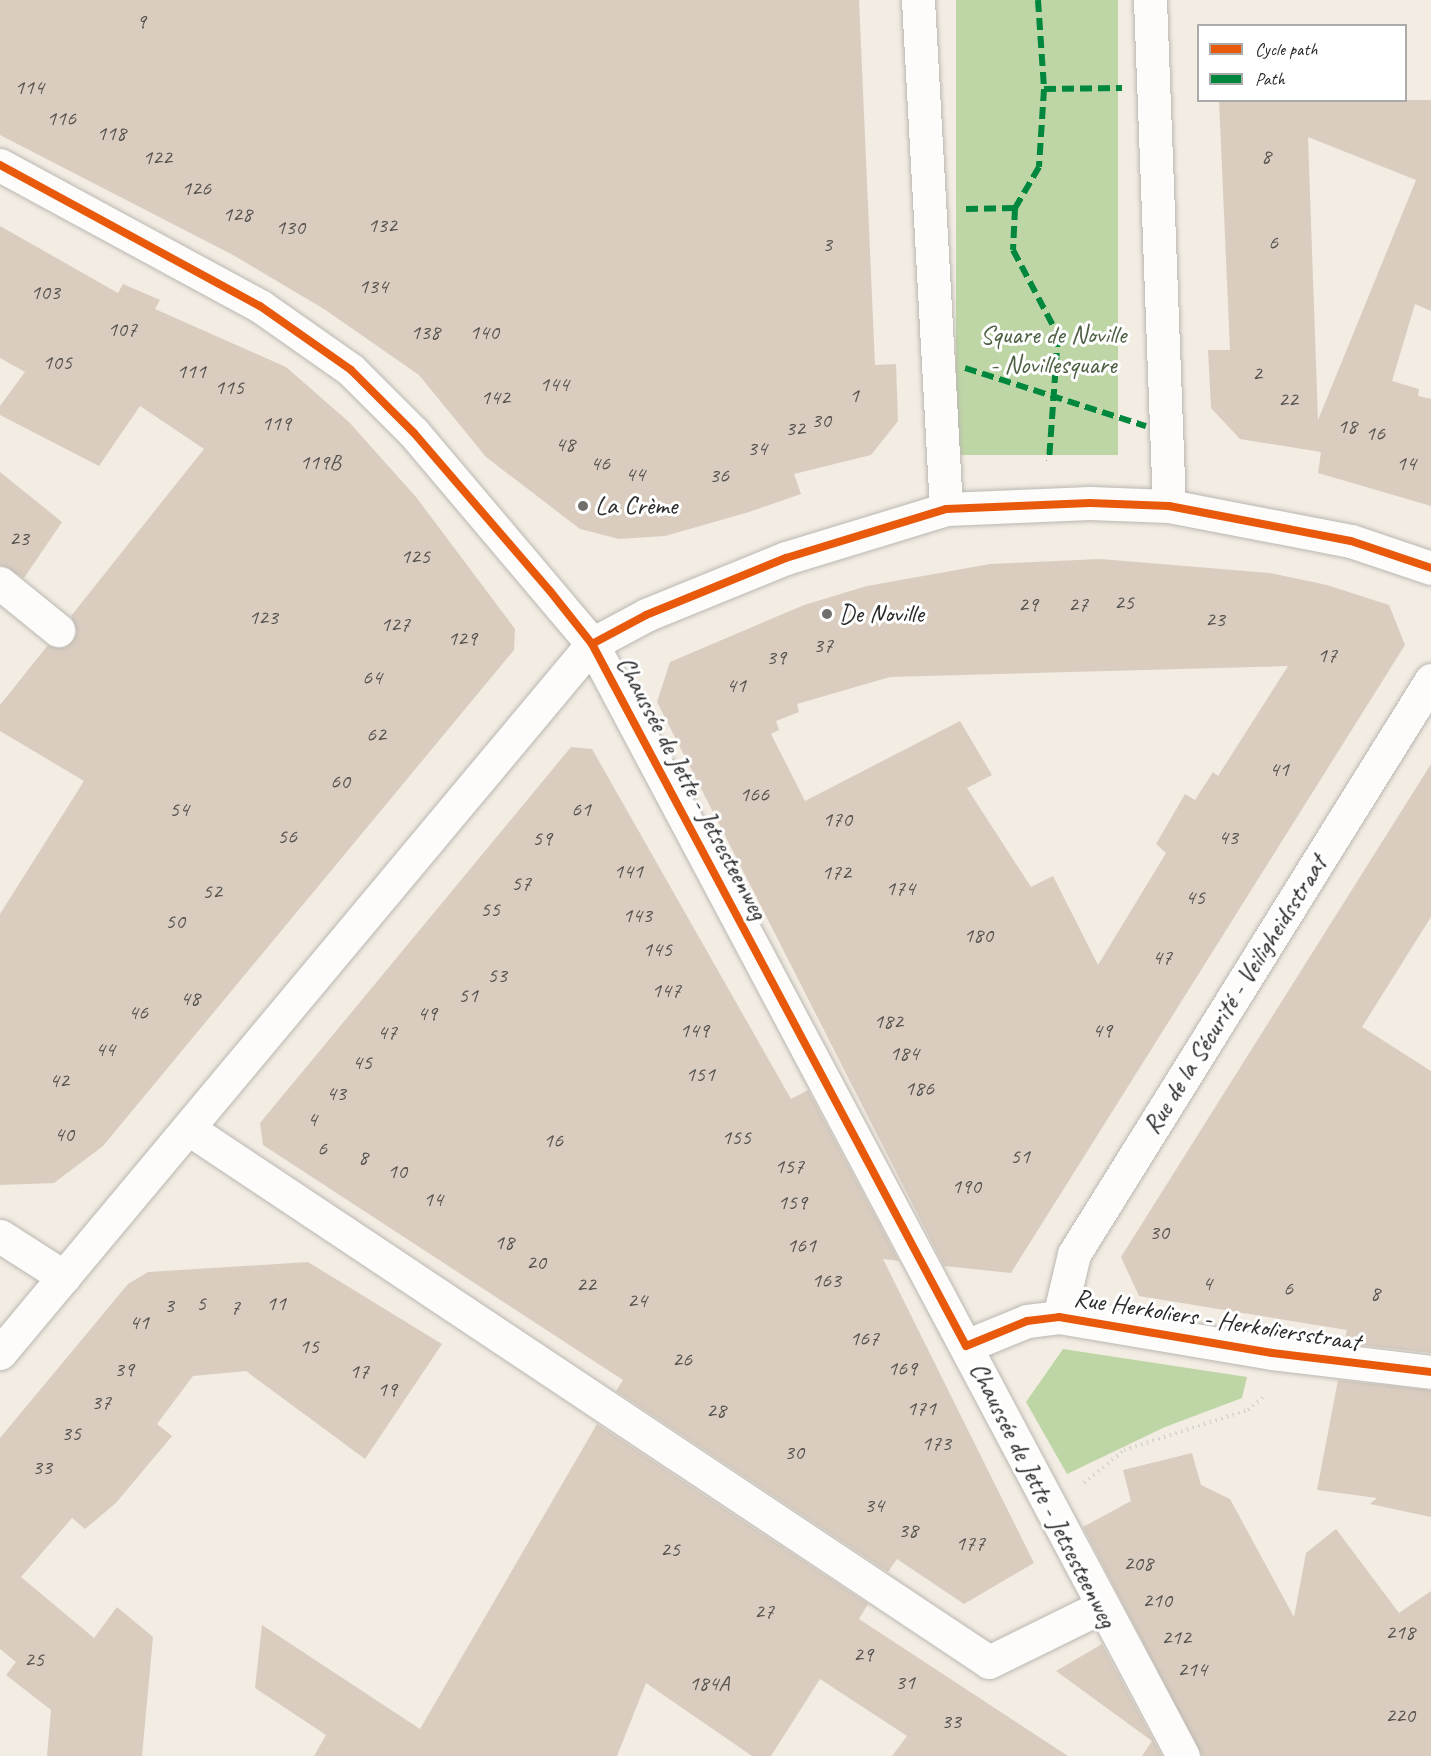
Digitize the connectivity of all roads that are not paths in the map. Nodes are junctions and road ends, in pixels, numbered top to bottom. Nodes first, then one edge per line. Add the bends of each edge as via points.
1 (918, 0) edge
2 (1150, 0) edge
3 (0, 165) edge
4 (1169, 506) junction
5 (946, 508) junction
6 (1431, 568) edge
7 (0, 583) edge
8 (58, 630) dead end
9 (592, 644) junction
10 (1431, 680) edge
11 (189, 1129) junction
12 (0, 1236) edge
13 (64, 1277) junction
14 (1059, 1317) junction
15 (966, 1346) junction
16 (0, 1353) edge
17 (1431, 1372) edge
18 (1101, 1607) junction
19 (1183, 1756) edge

1 - 5 street
2 - 4 street
3 - 9 street, Chaussée de Jette - Jetsesteenweg via 260,306 351,370 414,433
4 - 5 street via 1089,503
4 - 6 street via 1352,541
5 - 9 street via 786,558 646,615
7 - 8 street
9 - 11 street
9 - 15 street, Chaussée de Jette - Jetsesteenweg
10 - 14 street, Rue de la Sécurité - Veiligheidsstraat via 1074,1254
11 - 13 street
11 - 18 street via 989,1662
12 - 13 street
13 - 16 street
14 - 15 street, Rue Herkoliers - Herkoliersstraat via 1026,1321
14 - 17 street, Rue Herkoliers - Herkoliersstraat via 1272,1353
15 - 18 street, Chaussée de Jette - Jetsesteenweg
18 - 19 street, Chaussée de Jette - Jetsesteenweg

